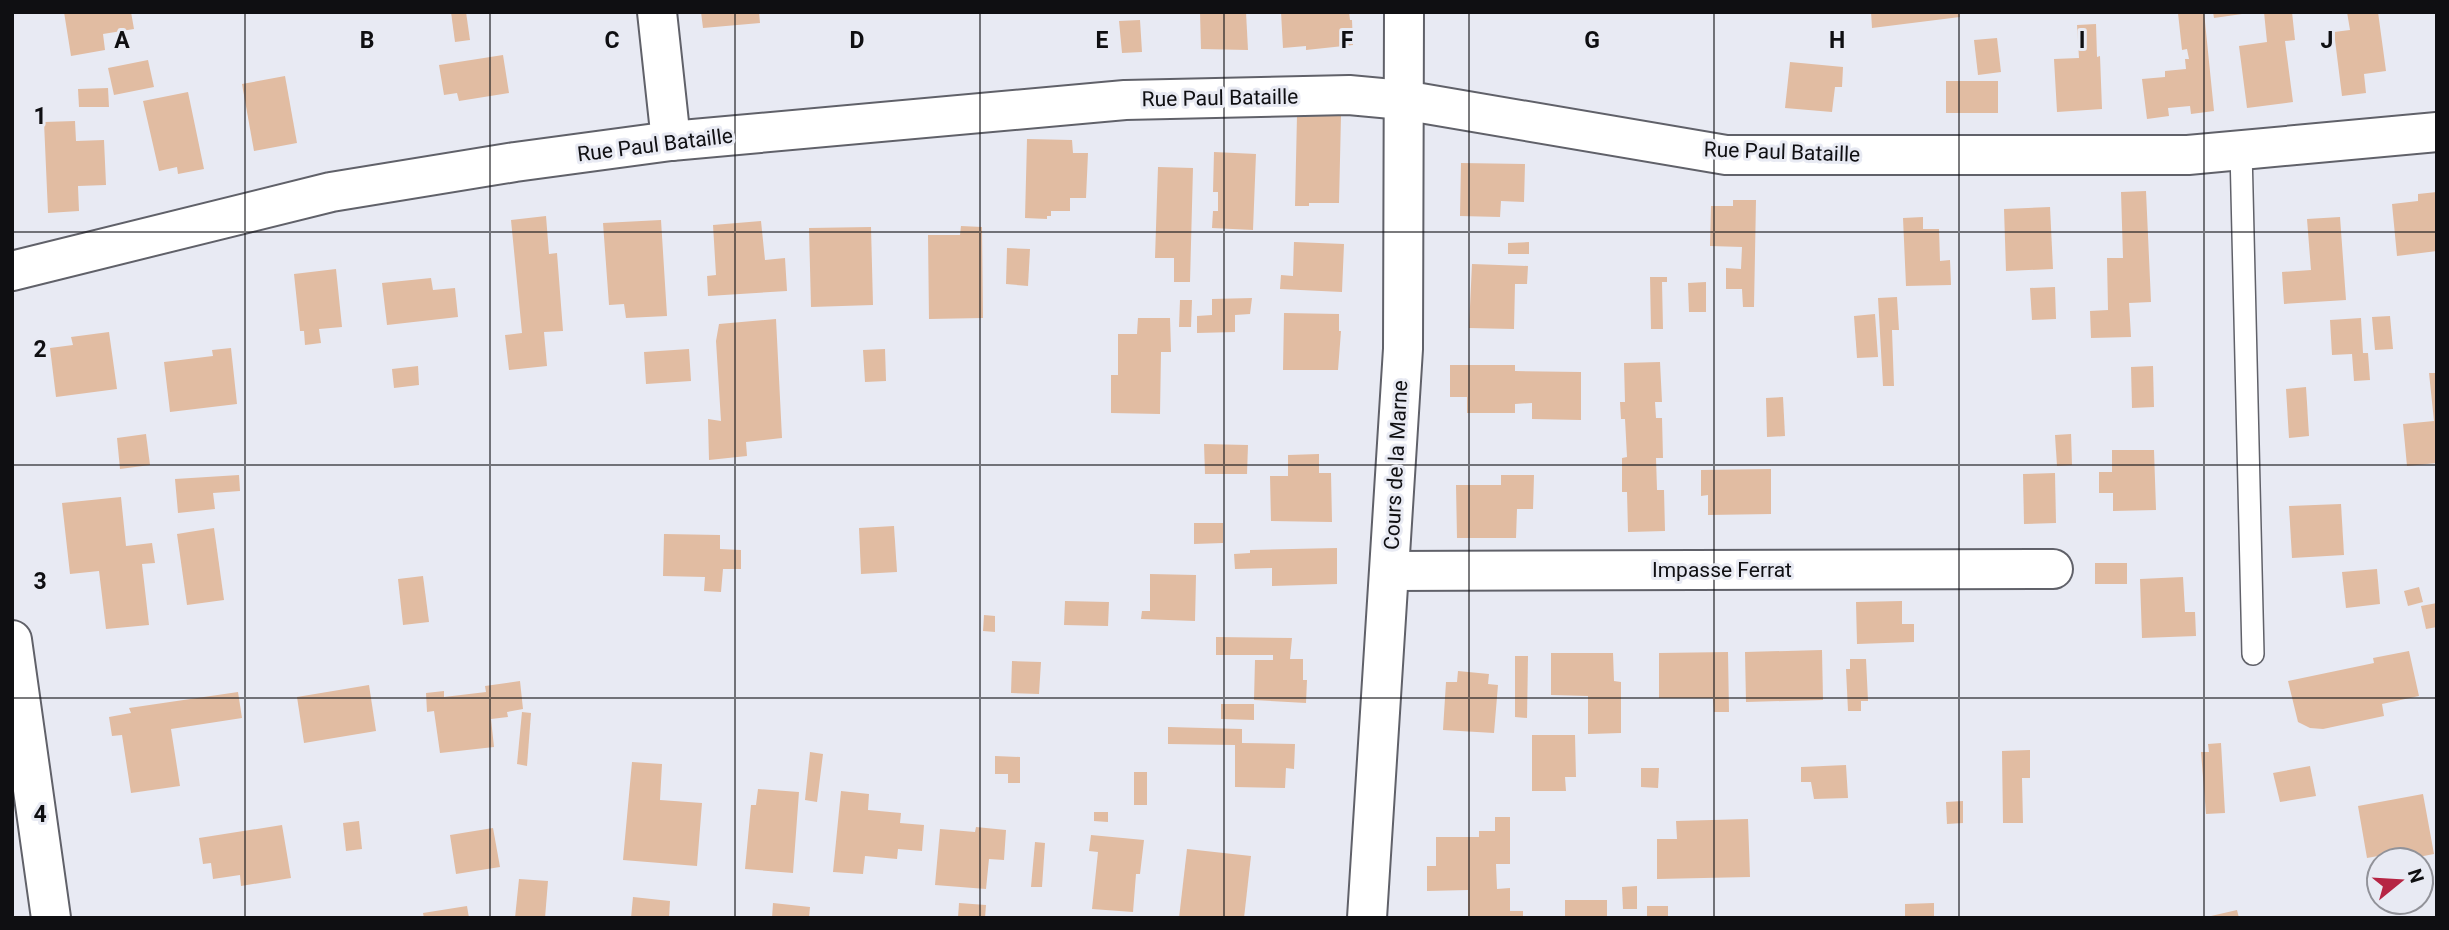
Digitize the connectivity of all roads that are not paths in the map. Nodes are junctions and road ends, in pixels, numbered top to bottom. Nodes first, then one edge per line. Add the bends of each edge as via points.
1 (657, 12) edge
2 (1404, 12) edge
3 (1403, 100) junction
4 (2437, 132) edge
5 (671, 141) junction
6 (2241, 150) junction
7 (12, 271) edge
8 (2053, 569) dead end
9 (1390, 571) junction
10 (12, 640) edge
11 (2253, 654) dead end
12 (51, 918) edge
13 (1367, 918) edge

1 - 5 street
2 - 3 street, Cours de la Marne
3 - 5 street, Rue Paul Bataille via 1349,95 1125,100
3 - 6 street, Rue Paul Bataille via 1726,155 2188,155
3 - 9 street, Cours de la Marne via 1403,349
4 - 6 street, Rue Paul Bataille
5 - 7 street, Rue Paul Bataille via 331,192
6 - 11 lane
8 - 9 street, Impasse Ferrat
9 - 13 street, Cours de la Marne
10 - 12 street

